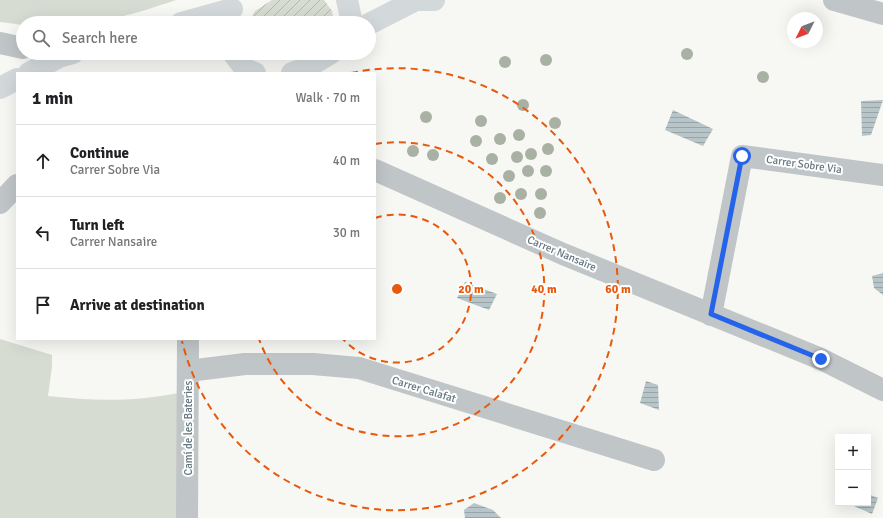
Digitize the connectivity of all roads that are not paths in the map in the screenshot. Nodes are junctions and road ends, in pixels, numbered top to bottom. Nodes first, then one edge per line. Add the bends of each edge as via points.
1 (347, 0) edge
2 (418, 0) edge
3 (834, 0) edge
4 (233, 11) edge
5 (883, 14) edge
6 (211, 16) edge
7 (350, 16) edge
8 (376, 21) edge
9 (0, 43) edge
10 (16, 46) edge
11 (49, 60) edge
12 (319, 60) edge
13 (31, 72) edge
14 (295, 72) edge
15 (16, 80) edge
16 (0, 88) edge
17 (376, 170) edge
18 (883, 175) edge
19 (16, 186) edge
20 (0, 203) edge
21 (711, 314) junction
22 (188, 340) edge
23 (188, 371) junction
24 (883, 390) edge
25 (654, 460) dead end
26 (187, 518) edge

1 - 7 main road
2 - 8 main road
3 - 5 street
4 - 6 main road
9 - 10 street
11 - 13 main road
12 - 14 main road
15 - 16 main road
17 - 21 street, Carrer Nansaire via 563,254
18 - 21 street, Carrer Sobre Via via 742,156
19 - 20 street
21 - 24 street, Carrer Nansaire via 821,359
22 - 23 street, Camí de les Bateries
23 - 25 street, Carrer Calafat via 245,364 313,364 358,368
23 - 26 street, Camí de les Bateries

